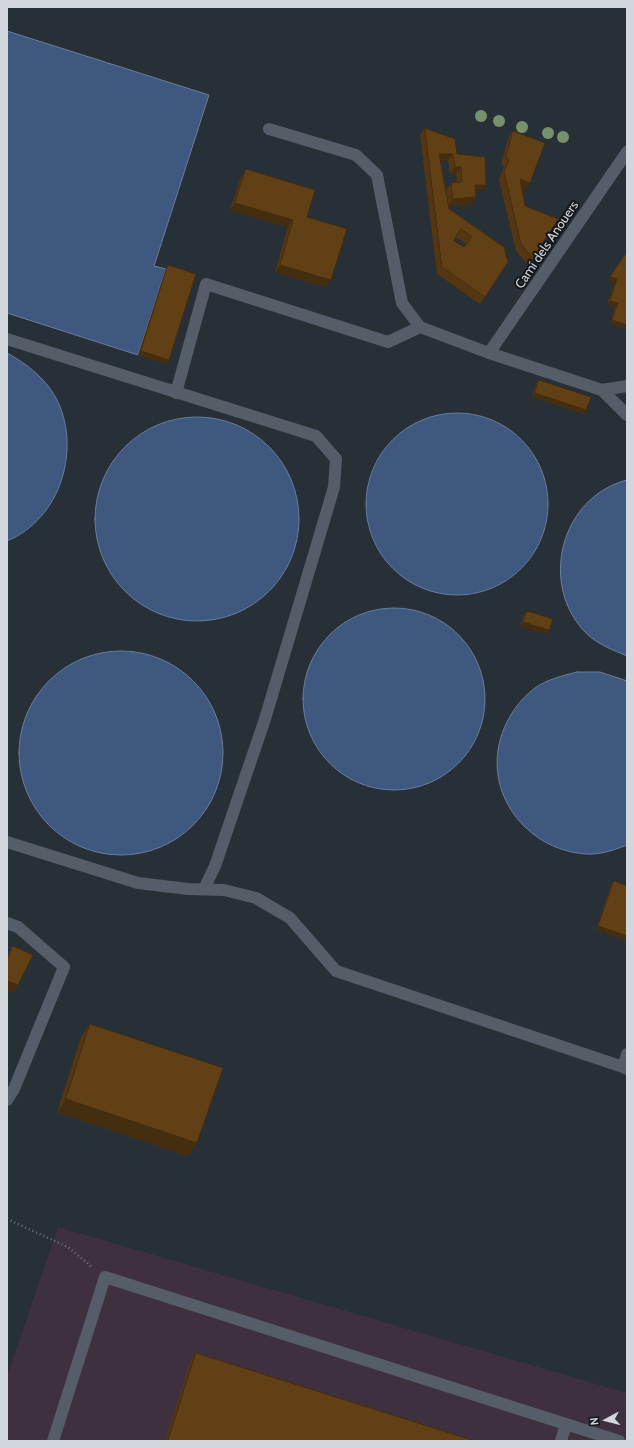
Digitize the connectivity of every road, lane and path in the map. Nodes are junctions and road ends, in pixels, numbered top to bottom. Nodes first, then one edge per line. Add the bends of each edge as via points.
1 (269, 129) dead end
2 (627, 152) edge
3 (420, 327) junction
4 (7, 338) edge
5 (489, 353) junction
6 (627, 386) edge
7 (602, 390) junction
8 (176, 393) junction
9 (627, 415) edge
10 (7, 842) edge
11 (204, 889) junction
12 (7, 923) edge
13 (627, 1054) edge
14 (625, 1068) edge
15 (7, 1100) edge
16 (7, 1219) edge
17 (105, 1277) junction
18 (566, 1424) junction
19 (53, 1441) edge
20 (561, 1441) edge
21 (619, 1441) edge

1 - 3 street via 356,155 377,175 402,303
2 - 5 street, Camí dels Anouers
3 - 5 street
3 - 8 street via 388,342 206,284
4 - 8 street
5 - 7 street
6 - 7 street
7 - 9 street
8 - 11 street via 316,436 336,459 334,487 267,711 215,866
10 - 11 street via 138,883
11 - 14 street via 224,890 256,898 290,918 336,971
12 - 15 street via 18,927 64,967 14,1089
13 - 14 street
16 - 17 path via 68,1247
17 - 18 street
17 - 19 street
18 - 20 street
18 - 21 street

